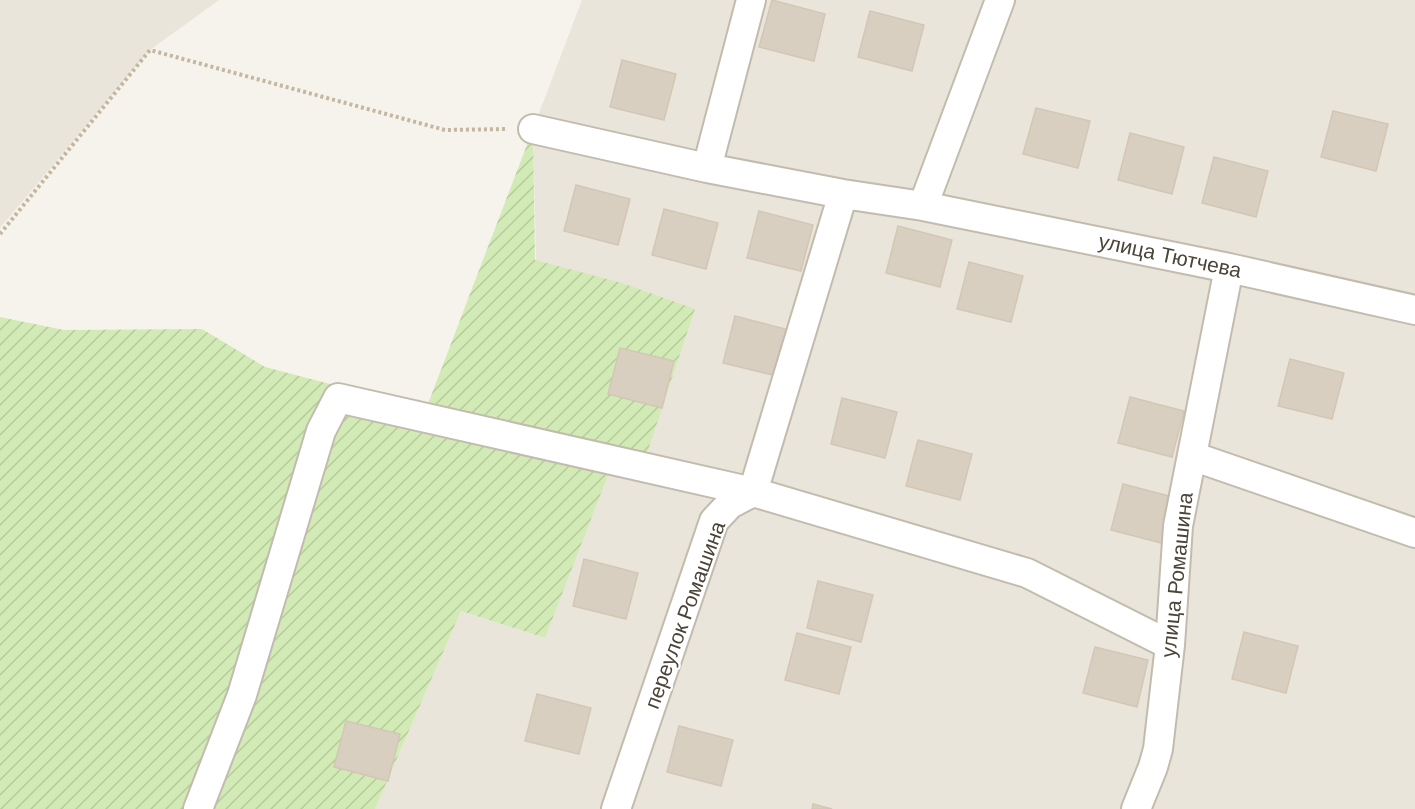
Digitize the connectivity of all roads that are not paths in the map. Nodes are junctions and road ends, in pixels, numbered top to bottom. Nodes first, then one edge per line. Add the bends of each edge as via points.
1 (751, 0) edge
2 (1000, 0) edge
3 (533, 129) road end
4 (707, 168) junction
5 (843, 195) junction
6 (923, 206) junction
7 (1229, 268) junction
8 (1415, 310) edge
9 (1192, 456) junction
10 (753, 492) junction
11 (1415, 533) edge
12 (1170, 645) junction
13 (198, 809) edge
14 (616, 809) edge
15 (1136, 809) edge

1 - 4 street
2 - 6 street
3 - 4 street, улица Тютчева
4 - 5 street, улица Тютчева
5 - 6 street, улица Тютчева
5 - 10 street
6 - 7 street, улица Тютчева
7 - 8 street, улица Тютчева
7 - 9 street, улица Ромашина
9 - 11 street
9 - 12 street, улица Ромашина via 1178,526
10 - 12 street via 1027,573
10 - 13 street via 338,398 321,431 242,695
10 - 14 street, переулок Ромашина via 730,504 714,521
12 - 15 street, улица Ромашина via 1158,749

